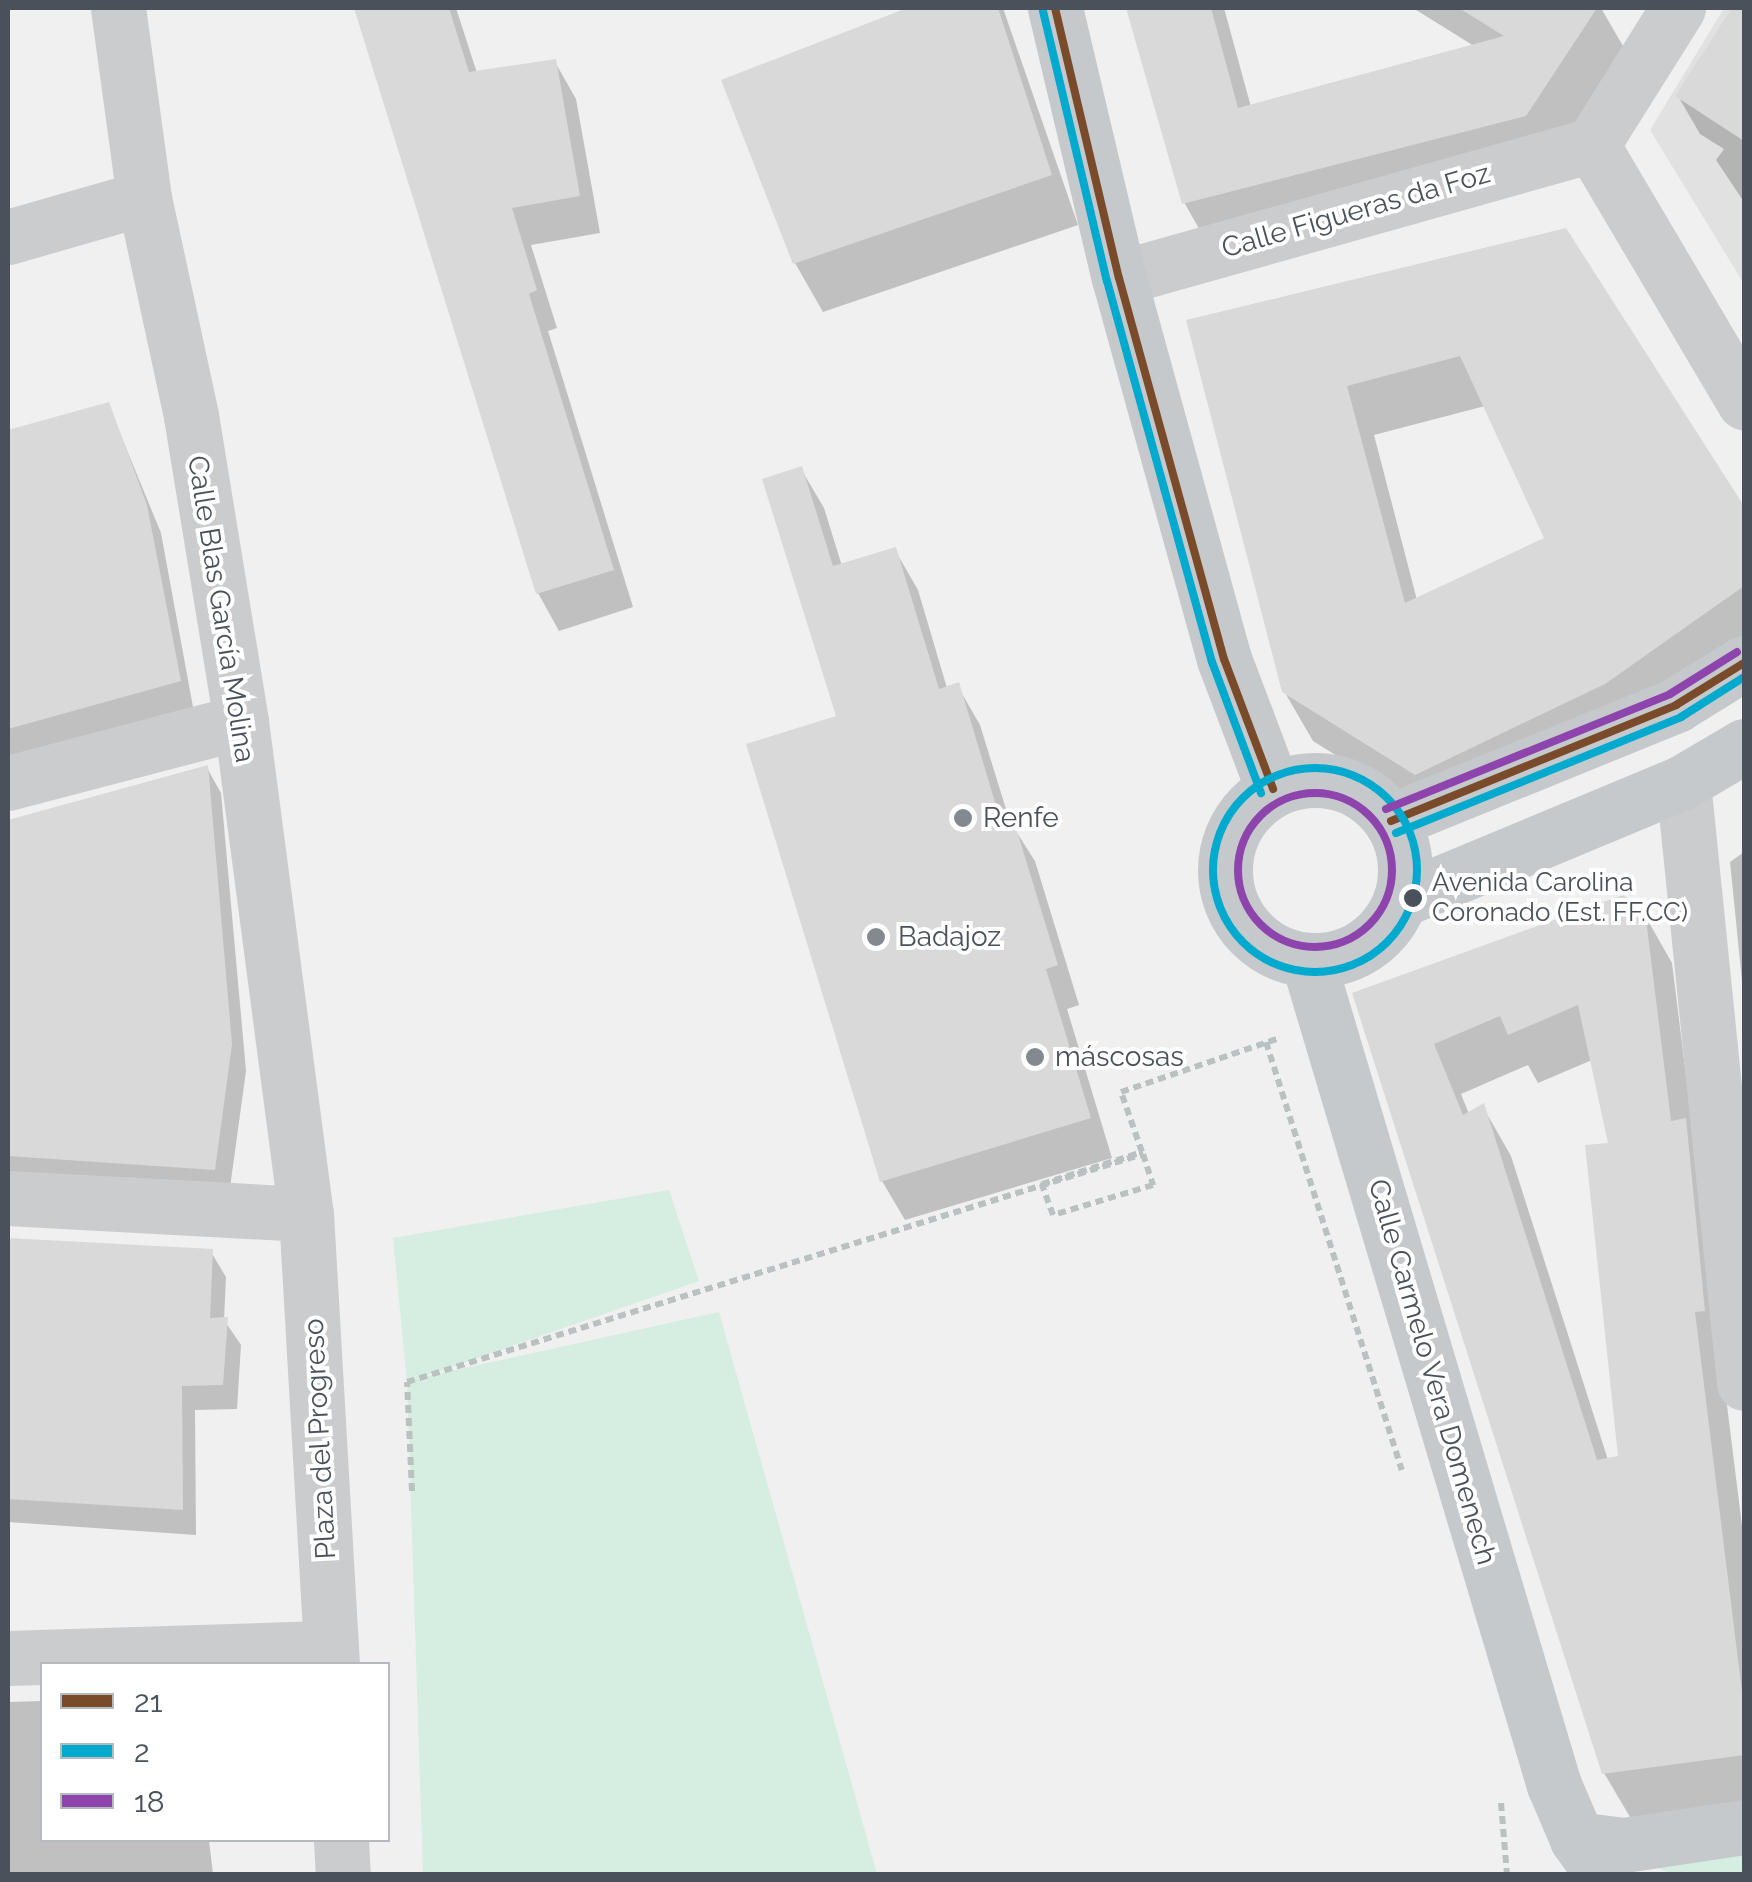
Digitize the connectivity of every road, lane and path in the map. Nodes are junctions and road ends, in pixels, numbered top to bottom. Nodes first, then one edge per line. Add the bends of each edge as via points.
1 (118, 8) edge
2 (1056, 8) edge
3 (1678, 8) edge
4 (1592, 145) junction
5 (144, 198) junction
6 (8, 237) edge
7 (1119, 278) junction
8 (1744, 402) edge
9 (1744, 664) edge
10 (240, 722) junction
11 (1744, 746) edge
12 (1683, 782) junction
13 (8, 784) edge
14 (1273, 789) junction
15 (1391, 821) junction
16 (1400, 900) junction
17 (1308, 960) junction
18 (1329, 1023) junction
19 (1266, 1042) junction
20 (1729, 1075) edge
21 (8, 1198) edge
22 (306, 1214) junction
23 (1742, 1348) edge
24 (1406, 1484) dead end
25 (412, 1490) dead end
26 (332, 1656) edge
27 (8, 1658) edge
28 (1499, 1793) dead end
29 (1744, 1827) edge
30 (341, 1842) edge
31 (1576, 1862) edge
32 (343, 1874) edge
33 (1507, 1874) edge

1 - 5 street, Calle Blas García Molina
2 - 7 main road
3 - 4 street
4 - 7 street, Calle Figueras da Foz
4 - 8 street
5 - 6 street
5 - 10 street, Calle Blas García Molina via 191,416
7 - 14 main road via 1224,660
9 - 15 main road via 1676,705
10 - 13 street
10 - 22 street, Calle Blas García Molina
11 - 12 main road
12 - 16 main road
12 - 20 street
14 - 15 main road via 1325,780 1374,801
14 - 17 main road via 1234,830 1226,887 1255,937 1278,953
15 - 16 main road via 1402,846
16 - 17 main road via 1364,946
17 - 18 main road, Calle Carmelo Vera Domenech
18 - 19 path
18 - 31 main road, Calle Carmelo Vera Domenech
19 - 24 path
19 - 25 path via 1121,1092 1142,1152 1042,1184 1048,1199 1053,1215 1152,1184 1143,1154 1048,1184 1030,1189 408,1382
20 - 23 street
21 - 22 street
22 - 26 street, Plaza del Progreso
26 - 27 street
28 - 33 path
29 - 31 main road via 1624,1844
30 - 32 street

